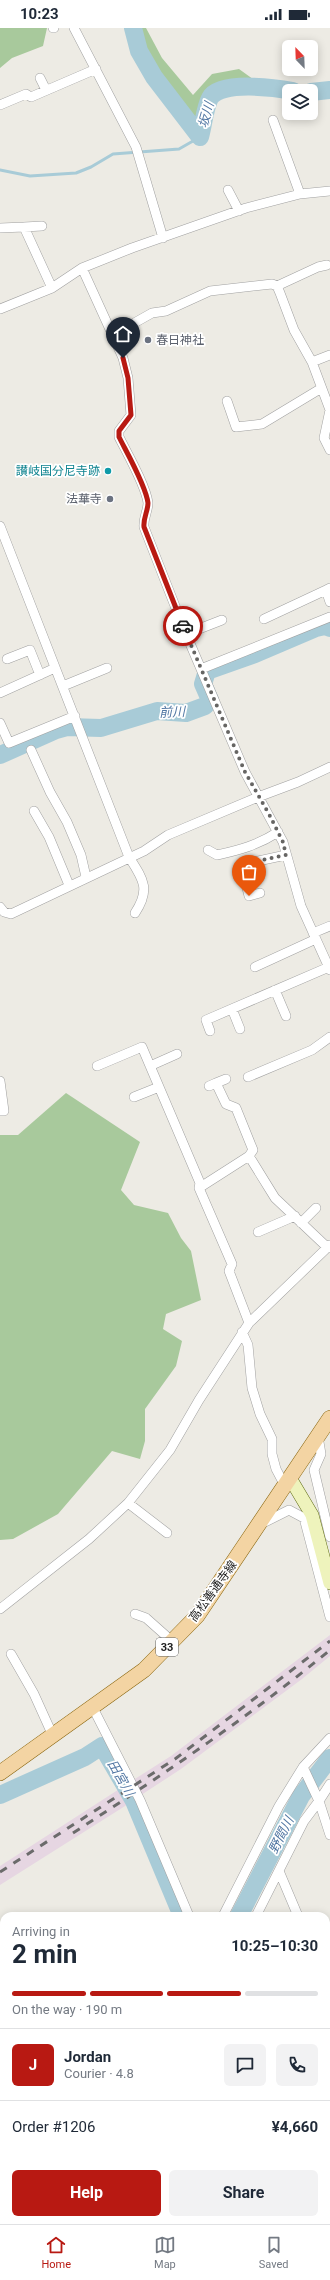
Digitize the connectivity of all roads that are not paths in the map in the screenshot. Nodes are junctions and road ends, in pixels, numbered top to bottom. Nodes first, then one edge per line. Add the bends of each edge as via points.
1 (74, 28) edge
2 (96, 69) junction
3 (40, 78) dead end
4 (46, 90) junction
5 (0, 105) edge
6 (273, 120) dead end
7 (228, 190) dead end
8 (330, 190) edge
9 (300, 194) junction
10 (239, 211) junction
11 (42, 226) dead end
12 (24, 227) junction
13 (0, 228) edge
14 (163, 238) junction
15 (327, 265) dead end
16 (82, 268) junction
17 (277, 286) junction
18 (52, 288) junction
19 (0, 309) edge
20 (113, 335) junction
21 (330, 355) edge
22 (312, 362) junction
23 (320, 389) junction
24 (228, 401) dead end
25 (330, 410) edge
26 (330, 450) edge
27 (0, 526) edge
28 (328, 589) edge
29 (330, 602) edge
30 (330, 617) edge
31 (264, 619) dead end
32 (222, 620) dead end
33 (186, 634) junction
34 (7, 659) dead end
35 (55, 668) junction
36 (107, 668) dead end
37 (201, 669) junction
38 (40, 675) junction
39 (63, 686) junction
40 (0, 693) edge
41 (74, 716) junction
42 (0, 723) edge
43 (31, 750) dead end
44 (330, 767) edge
45 (258, 797) junction
46 (34, 811) dead end
47 (278, 832) junction
48 (208, 850) dead end
49 (286, 855) junction
50 (129, 857) junction
51 (86, 877) junction
52 (69, 886) junction
53 (260, 893) dead end
54 (1, 911) edge
55 (135, 913) dead end
56 (330, 926) edge
57 (314, 936) junction
58 (255, 968) dead end
59 (329, 968) edge
60 (275, 990) junction
61 (232, 1009) junction
62 (286, 1016) dead end
63 (240, 1029) dead end
64 (210, 1031) dead end
65 (330, 1037) edge
66 (177, 1054) dead end
67 (97, 1066) dead end
68 (150, 1066) junction
69 (248, 1077) dead end
70 (226, 1079) dead end
71 (0, 1081) edge
72 (159, 1086) junction
73 (134, 1097) dead end
74 (0, 1111) edge
75 (249, 1156) junction
76 (199, 1188) junction
77 (316, 1208) dead end
78 (298, 1219) junction
79 (258, 1232) dead end
80 (329, 1247) edge
81 (249, 1323) junction
82 (242, 1332) junction
83 (330, 1418) edge
84 (318, 1436) junction
85 (288, 1482) junction
86 (128, 1503) junction
87 (260, 1524) junction
88 (167, 1533) dead end
89 (324, 1539) edge
90 (330, 1583) edge
91 (0, 1609) edge
92 (135, 1614) dead end
93 (330, 1617) edge
94 (172, 1642) junction
95 (11, 1654) dead end
96 (92, 1708) junction
97 (53, 1736) junction
98 (330, 1738) edge
99 (304, 1768) junction
100 (0, 1773) edge
101 (330, 1784) edge
102 (318, 1799) junction
103 (330, 1835) edge
104 (279, 1871) junction
105 (187, 1912) edge
106 (225, 1912) edge
107 (258, 1912) edge
108 (296, 1912) edge

1 - 2 street
2 - 4 street
2 - 14 street via 136,147
3 - 4 street
4 - 5 street via 31,97 26,94
6 - 9 street
7 - 10 street
8 - 9 street
9 - 10 street
10 - 14 street
11 - 12 street
12 - 13 street
12 - 18 street
14 - 16 street
15 - 17 street
16 - 18 street
16 - 20 street
17 - 20 street via 272,284 210,291 166,310 152,313
17 - 22 street via 294,330
18 - 19 street
20 - 33 street via 123,358 131,415 119,431 119,437 145,493 148,504 143,520 144,527
21 - 22 street
22 - 23 street
23 - 24 street via 262,424 250,427 236,427
23 - 25 street
25 - 26 street via 324,438
27 - 35 street
28 - 29 street
28 - 31 street
30 - 37 street
32 - 33 street
33 - 37 street
34 - 38 street via 30,650
35 - 38 street
35 - 39 street
36 - 39 street
37 - 45 street
38 - 40 street
39 - 41 street
41 - 42 street via 9,743
41 - 50 street
43 - 51 street via 67,822 81,855
44 - 45 street
45 - 47 street
45 - 50 street via 168,835 144,851
46 - 52 street via 49,837
47 - 48 street via 261,843 244,849 217,855
47 - 49 street
49 - 53 street via 253,862 244,876 249,896
49 - 57 street via 301,906
50 - 51 street
50 - 55 street via 145,887 143,901
51 - 52 street
52 - 54 street via 11,914
56 - 57 street
57 - 58 street
57 - 59 street
59 - 60 street
60 - 61 street
60 - 62 street
61 - 63 street
61 - 64 street via 206,1020
65 - 69 street via 312,1050
66 - 68 street
67 - 68 street via 142,1047
68 - 72 street
70 - 75 street via 213,1085 226,1104 236,1108 253,1150
71 - 74 street via 4,1111
72 - 73 street
72 - 76 street via 200,1183
75 - 76 street
75 - 78 street via 275,1198
76 - 81 street via 232,1264 229,1271
77 - 78 street
78 - 79 street
78 - 80 street
80 - 81 street
81 - 82 street
82 - 85 street via 248,1345 252,1388 260,1414 272,1439 276,1469
82 - 86 street via 170,1450
83 - 84 main road, 高松善通寺線 / 33
84 - 85 main road, 高松善通寺線 / 33
84 - 89 street via 321,1454 314,1470
85 - 87 main road, 高松善通寺線 / 33
85 - 89 main road via 312,1515
86 - 88 street
86 - 91 street via 89,1539
87 - 93 street via 289,1510 304,1518
87 - 94 main road, 高松善通寺線 / 33 via 205,1605
89 - 90 main road
92 - 94 street via 146,1618
94 - 96 main road, 高松善通寺線 / 33 via 144,1670
95 - 97 street via 34,1694
96 - 97 main road, 高松善通寺線 / 33
96 - 105 street via 140,1800
97 - 100 main road, 高松善通寺線 / 33
98 - 99 street
99 - 102 street
99 - 106 street via 279,1806
101 - 102 street
102 - 103 street
102 - 104 street
104 - 107 street
104 - 108 street

